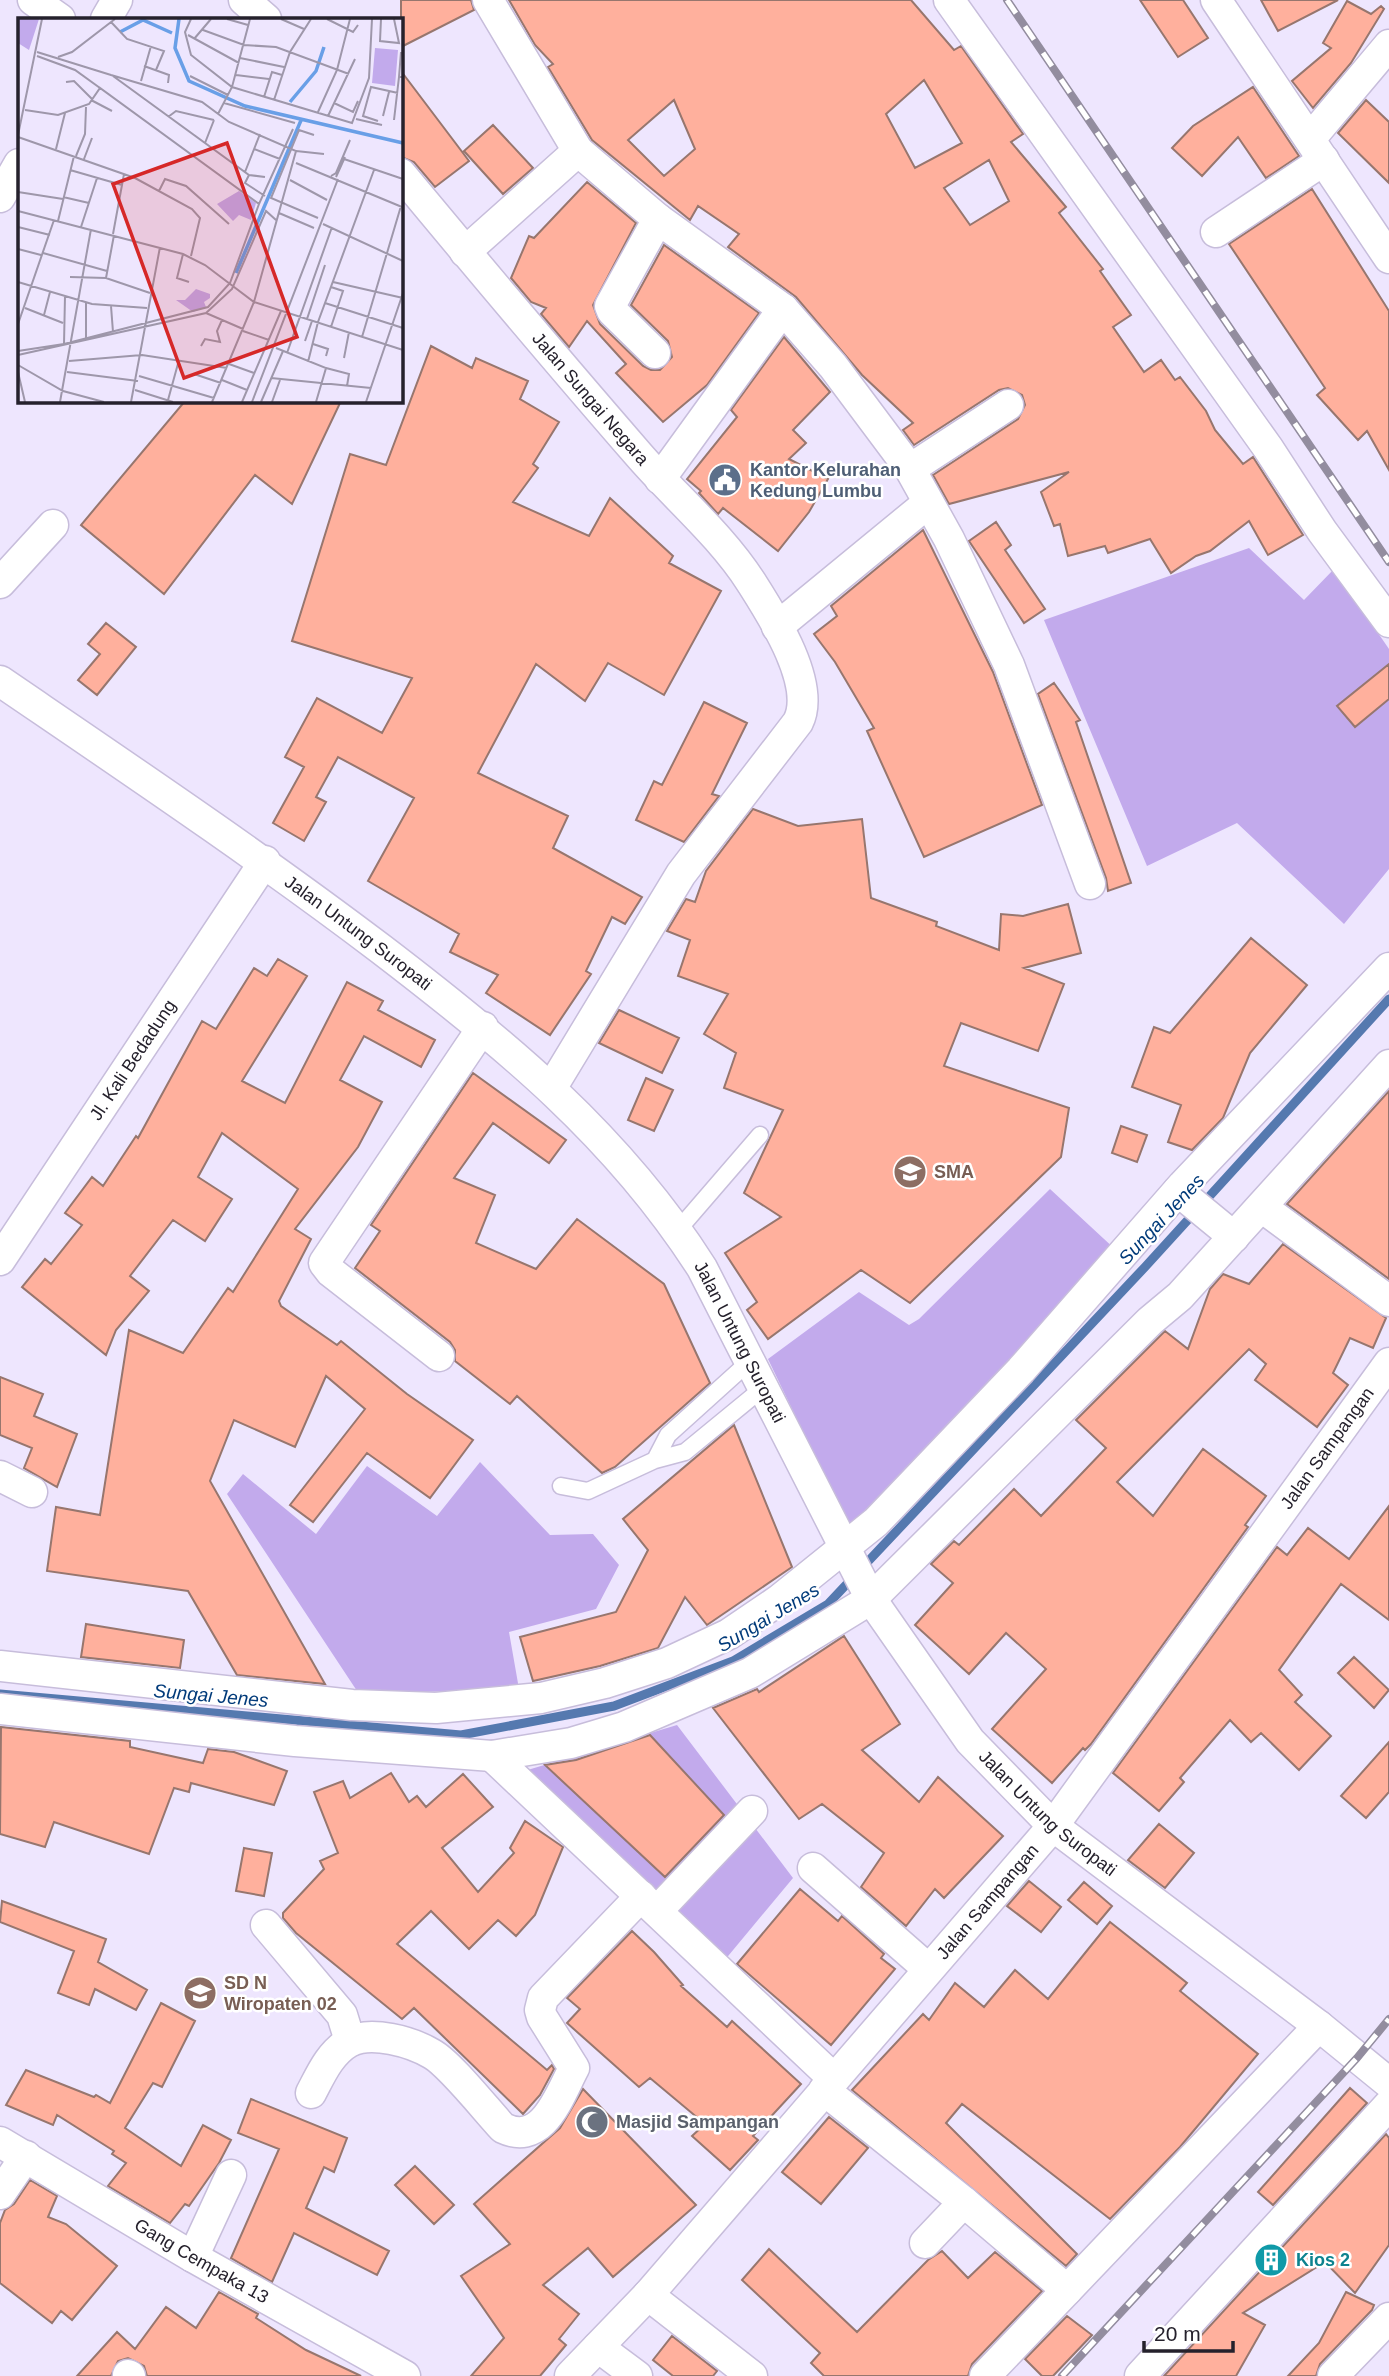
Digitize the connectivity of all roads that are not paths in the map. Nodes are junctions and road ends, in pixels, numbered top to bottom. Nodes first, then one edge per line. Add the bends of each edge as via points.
1 (33, 0) edge
2 (117, 0) edge
3 (244, 0) edge
4 (488, 0) edge
5 (949, 0) edge
6 (1216, 0) edge
7 (59, 18) edge
8 (107, 18) edge
9 (265, 18) edge
10 (1389, 45) edge
11 (1317, 149) junction
12 (578, 150) junction
13 (18, 166) edge
14 (402, 175) edge
15 (0, 197) edge
16 (658, 219) junction
17 (1216, 232) dead end
18 (465, 252) junction
19 (1389, 258) edge
20 (783, 309) junction
21 (655, 353) dead end
22 (1008, 405) dead end
23 (910, 469) junction
24 (660, 480) junction
25 (928, 503) junction
26 (53, 525) dead end
27 (0, 583) edge
28 (1389, 622) edge
29 (777, 626) junction
30 (0, 681) edge
31 (265, 861) junction
32 (1090, 884) dead end
33 (1389, 968) edge
34 (483, 1027) junction
35 (1389, 1065) edge
36 (552, 1087) junction
37 (760, 1135) dead end
38 (1183, 1195) junction
39 (1262, 1208) junction
40 (1223, 1229) junction
41 (678, 1230) junction
42 (0, 1260) edge
43 (1389, 1301) edge
44 (439, 1356) dead end
45 (750, 1361) junction
46 (1389, 1363) edge
47 (763, 1388) junction
48 (655, 1460) junction
49 (0, 1476) edge
50 (561, 1486) dead end
51 (32, 1492) dead end
52 (846, 1553) junction
53 (870, 1597) junction
54 (0, 1666) edge
55 (162, 1686) junction
56 (0, 1709) edge
57 (158, 1724) junction
58 (492, 1756) junction
59 (752, 1811) dead end
60 (1053, 1826) junction
61 (813, 1868) dead end
62 (650, 1903) junction
63 (266, 1925) dead end
64 (927, 1968) junction
65 (1319, 2026) junction
66 (350, 2041) junction
67 (1389, 2084) edge
68 (829, 2085) junction
69 (311, 2093) dead end
70 (1389, 2105) edge
71 (13, 2149) edge
72 (231, 2175) dead end
73 (0, 2194) edge
74 (964, 2202) junction
75 (925, 2243) dead end
76 (193, 2257) junction
77 (1067, 2290) junction
78 (648, 2295) junction
79 (1389, 2318) edge
80 (598, 2347) junction
81 (405, 2376) edge
82 (570, 2376) edge
83 (637, 2376) edge
84 (752, 2376) edge
85 (985, 2376) edge
86 (1140, 2376) edge
87 (1333, 2376) edge

1 - 7 street
2 - 8 street
3 - 9 street
4 - 12 street
5 - 28 street
6 - 11 street
10 - 11 street
11 - 17 street
11 - 19 street
12 - 16 street
12 - 18 street
13 - 15 street
14 - 18 street, Jalan Sungai Negara
16 - 20 street
16 - 21 street via 610,306
18 - 24 street, Jalan Sungai Negara
20 - 23 street via 833,366
20 - 24 street
22 - 23 street
23 - 25 street
24 - 29 street, Jalan Sungai Negara via 718,539
25 - 29 street
25 - 32 street via 1029,712
26 - 27 street
29 - 36 street, Jalan Sungai Negara via 802,684 803,712 681,874
30 - 31 street, Jalan Untung Suropati
31 - 34 street, Jalan Untung Suropati
31 - 42 street, Jl. Kali Bedadung
33 - 38 street
34 - 36 street, Jalan Untung Suropati
34 - 44 street via 324,1263
35 - 39 street
36 - 41 street, Jalan Untung Suropati
37 - 41 lane
38 - 40 street
38 - 52 street
39 - 40 street
39 - 43 street
40 - 53 street via 1181,1296 1150,1321
41 - 45 street, Jalan Untung Suropati
45 - 47 street, Jalan Untung Suropati
45 - 48 lane via 668,1435
46 - 60 street, Jalan Sampangan
47 - 48 lane via 685,1452
47 - 52 street, Jalan Untung Suropati
48 - 50 lane via 588,1491
49 - 51 street
52 - 53 street, Jalan Untung Suropati
52 - 55 street via 729,1634 667,1663 541,1698 436,1707 352,1705
53 - 58 street via 750,1673 624,1727 571,1743
53 - 60 street, Jalan Untung Suropati via 970,1741
54 - 55 street
55 - 57 street
56 - 57 street
57 - 58 street via 295,1741
58 - 62 street
59 - 62 street
60 - 64 street, Jalan Sampangan
60 - 65 street, Jalan Untung Suropati
61 - 64 street
62 - 66 street via 543,1998 542,2017 574,2068 545,2122 535,2129 513,2133 503,2128 434,2054 379,2037
62 - 68 street
63 - 66 street via 342,2015
64 - 68 street, Jalan Sampangan
65 - 67 street, Jalan Untung Suropati
65 - 77 street
66 - 69 street via 327,2062
68 - 74 street
68 - 78 street, Jalan Sampangan
70 - 86 street
71 - 73 street
71 - 76 street, Gang Cempaka 13
72 - 76 street
74 - 75 street
74 - 77 street
76 - 81 street, Gang Cempaka 13
77 - 85 street
78 - 80 street, Jalan Sampangan
78 - 84 street
79 - 87 street
80 - 82 street, Jalan Sampangan
80 - 83 street

